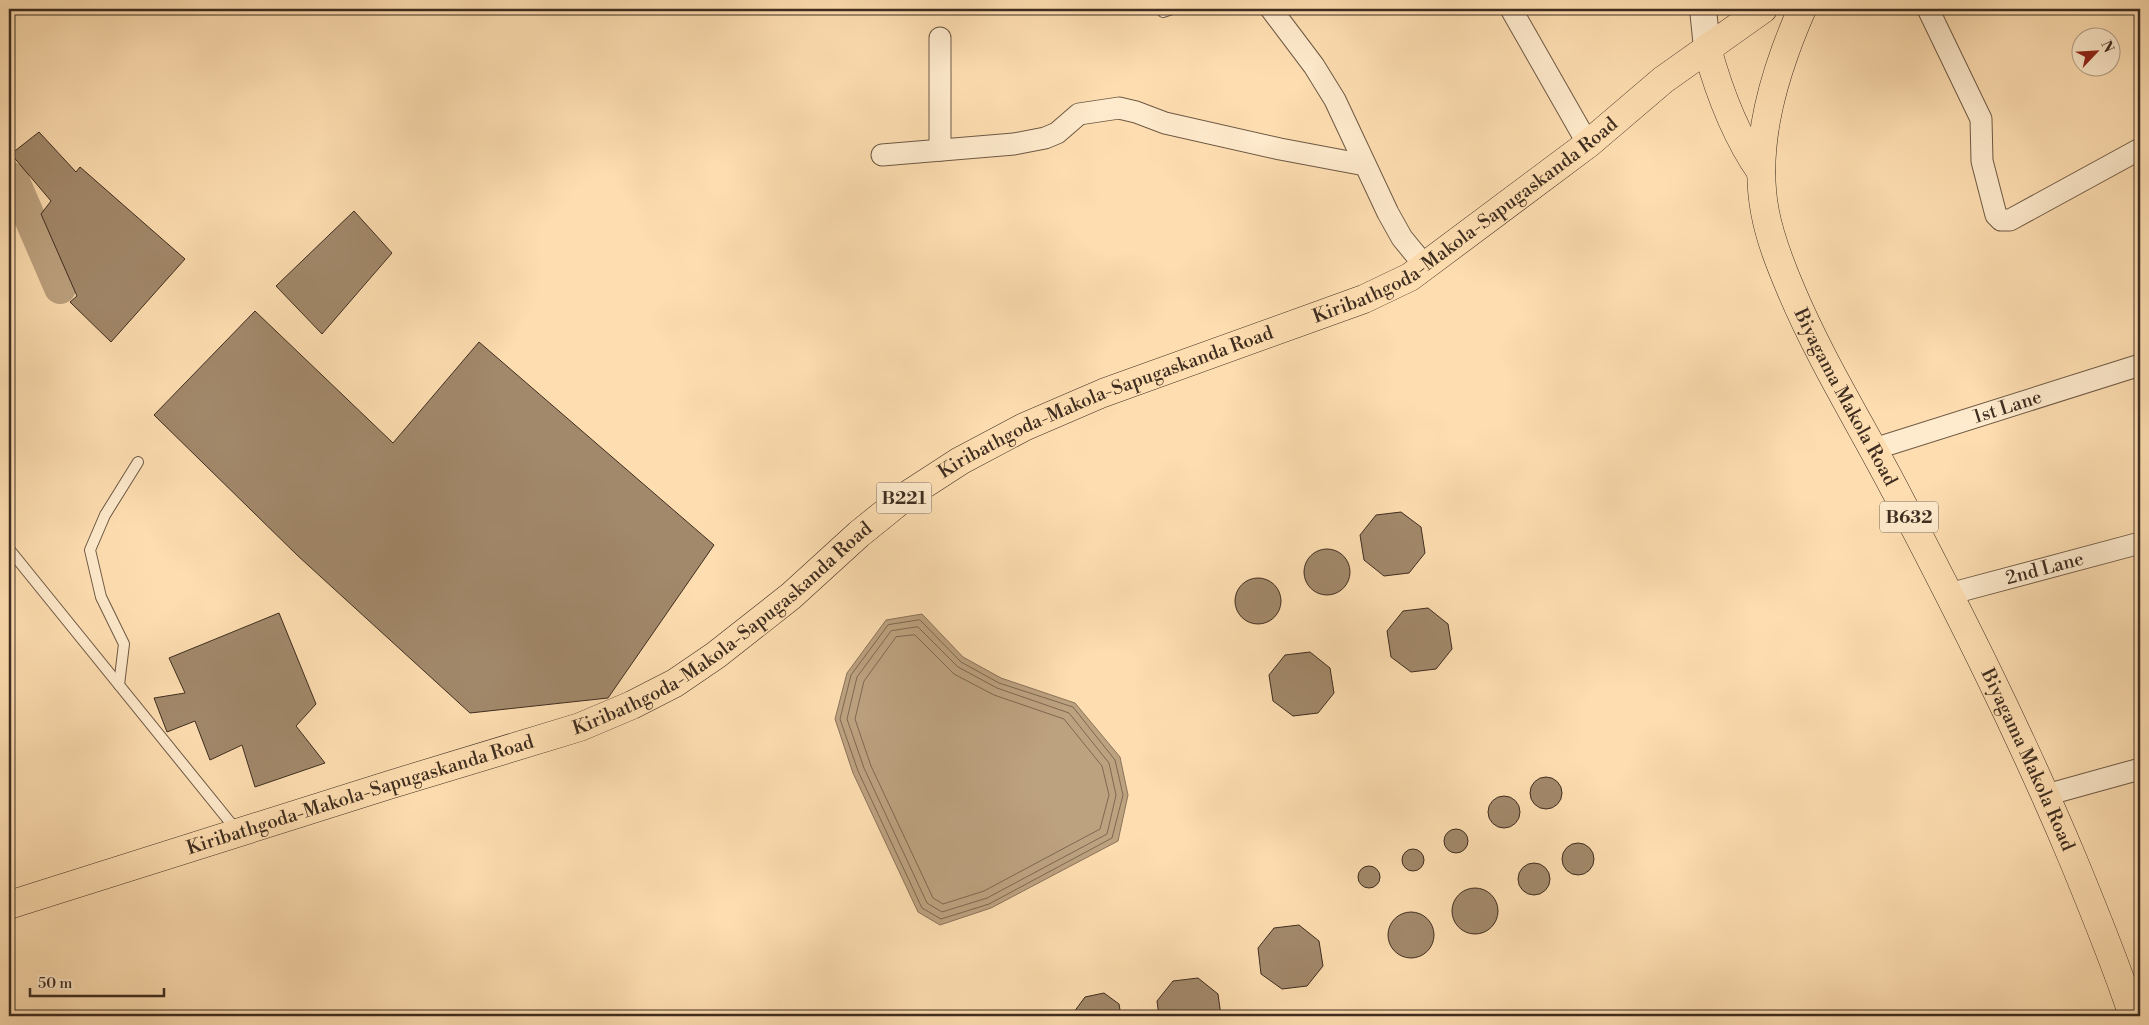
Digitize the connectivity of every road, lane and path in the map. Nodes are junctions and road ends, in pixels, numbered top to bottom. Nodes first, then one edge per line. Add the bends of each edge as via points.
1 (1271, 9) edge
2 (1511, 9) edge
3 (1703, 9) edge
4 (1763, 9) edge
5 (1802, 9) edge
6 (1928, 9) edge
7 (940, 38) dead end
8 (1707, 48) junction
9 (1588, 144) junction
10 (2140, 149) edge
11 (940, 150) junction
12 (882, 155) dead end
13 (1366, 165) junction
14 (1761, 172) junction
15 (1425, 266) junction
16 (2140, 365) edge
17 (1874, 449) junction
18 (138, 462) dead end
19 (2140, 543) edge
20 (9, 549) edge
21 (1949, 594) junction
22 (119, 684) junction
23 (2140, 769) edge
24 (2046, 795) junction
25 (239, 833) junction
26 (9, 905) edge
27 (2132, 1016) edge

1 - 13 street via 1335,100
2 - 9 street
3 - 8 street
4 - 8 main road, Kiribathgoda-Makola-Sapugaskanda Road / B221
5 - 14 main road, Biyagama Makola Road / B632 via 1772,94
6 - 10 street via 1981,120 1982,161 1998,218 2005,222 2010,220
7 - 11 street
8 - 9 main road, Kiribathgoda-Makola-Sapugaskanda Road / B221 via 1663,80
8 - 14 main road via 1736,131
9 - 15 main road, Kiribathgoda-Makola-Sapugaskanda Road / B221
11 - 12 street
11 - 13 street via 1045,138 1057,133 1079,114 1119,108 1165,123
13 - 15 street via 1402,238
14 - 17 main road, Biyagama Makola Road / B632 via 1764,210 1778,260 1808,331
15 - 25 main road, Kiribathgoda-Makola-Sapugaskanda Road / B221 via 1410,277 1364,299 1085,401 1024,427 960,461 900,501 791,596 716,655 675,683 632,705 580,727
16 - 17 street, 1st Lane
17 - 21 main road, Biyagama Makola Road / B632
18 - 22 lane via 104,515 90,550 101,597 124,644
19 - 21 street, 2nd Lane
20 - 22 lane
21 - 24 main road, Biyagama Makola Road / B632
22 - 25 lane
23 - 24 street
24 - 27 main road, Biyagama Makola Road / B632 via 2110,948
25 - 26 main road, Kiribathgoda-Makola-Sapugaskanda Road / B221

